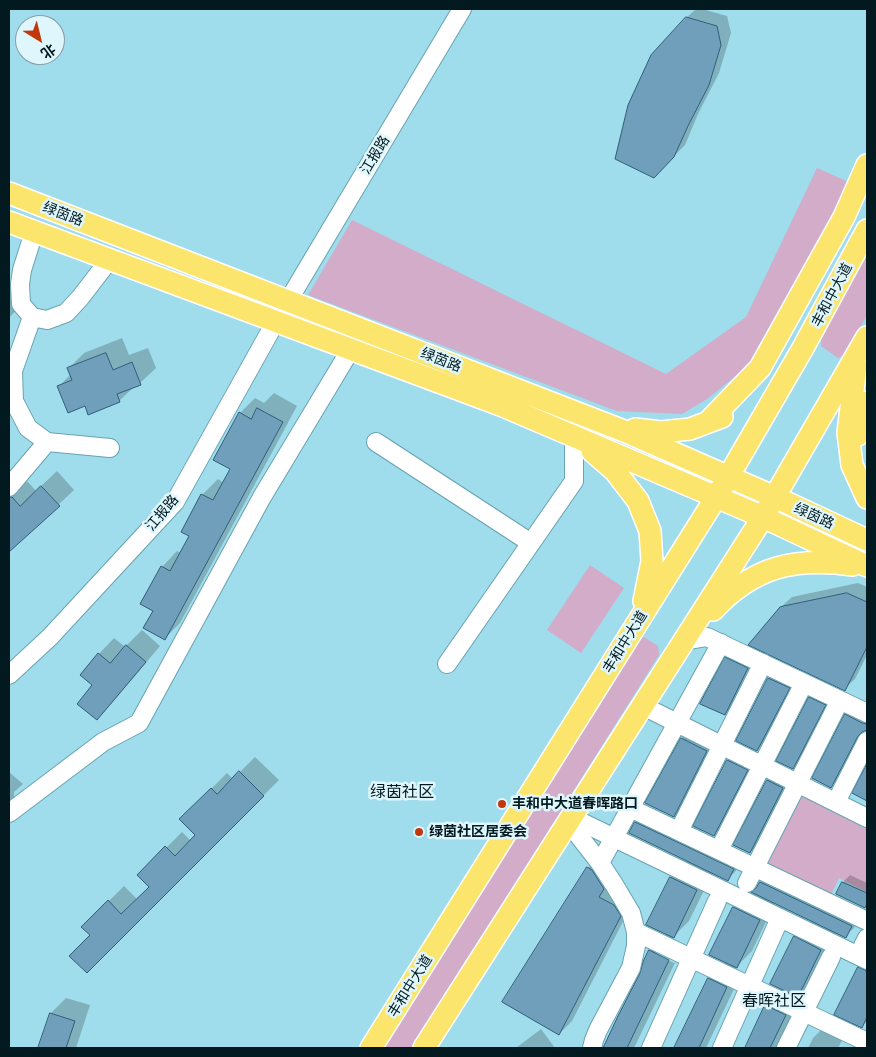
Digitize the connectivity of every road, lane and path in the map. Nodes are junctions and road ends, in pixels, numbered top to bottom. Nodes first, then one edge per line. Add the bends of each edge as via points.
1 (462, 9) edge
2 (867, 165) edge
3 (9, 193) edge
4 (9, 222) edge
5 (867, 230) edge
6 (34, 232) junction
7 (110, 260) junction
8 (288, 301) junction
9 (32, 317) junction
10 (276, 322) junction
11 (814, 329) junction
12 (862, 346) edge
13 (351, 349) junction
14 (11, 372) edge
15 (867, 402) edge
16 (708, 422) junction
17 (612, 426) junction
18 (574, 436) junction
19 (47, 442) junction
20 (376, 442) dead end
21 (110, 448) dead end
22 (852, 464) junction
23 (728, 477) junction
24 (9, 487) edge
25 (716, 497) junction
26 (775, 497) junction
27 (867, 498) edge
28 (763, 517) junction
29 (867, 540) edge
30 (531, 543) junction
31 (867, 566) edge
32 (641, 616) junction
33 (684, 641) junction
34 (721, 643) junction
35 (763, 663) junction
36 (447, 664) dead end
37 (9, 675) edge
38 (804, 683) junction
39 (840, 700) junction
40 (643, 706) junction
41 (867, 713) edge
42 (677, 723) junction
43 (867, 741) edge
44 (722, 745) junction
45 (762, 765) junction
46 (798, 784) junction
47 (836, 802) junction
48 (630, 808) junction
49 (9, 813) edge
50 (867, 818) edge
51 (570, 820) junction
52 (679, 831) junction
53 (614, 838) junction
54 (719, 850) junction
55 (600, 863) junction
56 (755, 867) junction
57 (746, 883) dead end
58 (717, 901) dead end
59 (780, 918) junction
60 (867, 921) edge
61 (636, 932) junction
62 (866, 948) edge
63 (831, 957) dead end
64 (691, 958) junction
65 (750, 986) junction
66 (804, 1011) junction
67 (867, 1042) edge
68 (370, 1048) edge
69 (424, 1048) edge
70 (592, 1048) edge
71 (651, 1048) edge
72 (722, 1048) edge
73 (786, 1048) edge
74 (864, 1048) edge

1 - 8 street, 江报路
2 - 16 main road via 844,217 760,368
3 - 8 main road, 绿茵路
4 - 6 main road, 绿茵路
5 - 11 main road, 丰和中大道
6 - 7 main road, 绿茵路
6 - 9 street via 20,284 21,304
7 - 9 street via 66,313 47,320
7 - 10 main road, 绿茵路
8 - 17 main road, 绿茵路
9 - 14 street
10 - 13 main road, 绿茵路
10 - 37 street, 江报路 via 175,502 50,637
11 - 16 main road via 762,387 726,415
11 - 23 main road, 丰和中大道
12 - 22 main road via 851,397 848,432
12 - 26 main road
13 - 18 main road, 绿茵路
13 - 49 street via 262,497 139,723 104,742
14 - 19 street via 14,401 28,428
15 - 22 main road via 861,416
16 - 17 main road via 690,429 661,432
17 - 23 main road, 绿茵路
18 - 25 main road, 绿茵路
18 - 30 street via 574,481
18 - 32 main road via 615,471 638,501 650,531 652,561
19 - 21 street
19 - 24 street
20 - 30 street
22 - 27 main road
23 - 25 main road, 丰和中大道
23 - 26 main road, 绿茵路
25 - 28 main road, 绿茵路
25 - 32 main road, 丰和中大道
26 - 28 main road
26 - 29 main road, 绿茵路
28 - 31 main road, 绿茵路
28 - 33 main road
30 - 36 street
31 - 33 main road via 805,562 779,566 754,576 726,596
32 - 68 main road, 丰和中大道
33 - 34 street via 707,637
33 - 40 main road
34 - 35 street
34 - 42 street
35 - 38 street
35 - 44 street
38 - 39 street
38 - 45 street
39 - 41 street
39 - 46 street
40 - 42 street
40 - 51 main road
42 - 44 street
42 - 48 street
43 - 47 street
44 - 45 street
44 - 52 street
45 - 46 street
45 - 54 street
46 - 47 street
46 - 56 street
47 - 50 street
48 - 52 street
48 - 53 street
51 - 53 street
51 - 55 street
51 - 69 main road
52 - 54 street
53 - 55 street
53 - 59 street
54 - 56 street
55 - 61 street via 631,913
56 - 57 street
56 - 60 street
58 - 64 street
59 - 62 street
59 - 65 street
61 - 64 street
61 - 70 street via 631,968
63 - 66 street
64 - 65 street
64 - 71 street
65 - 66 street
65 - 72 street
66 - 67 street
66 - 73 street
67 - 74 street

